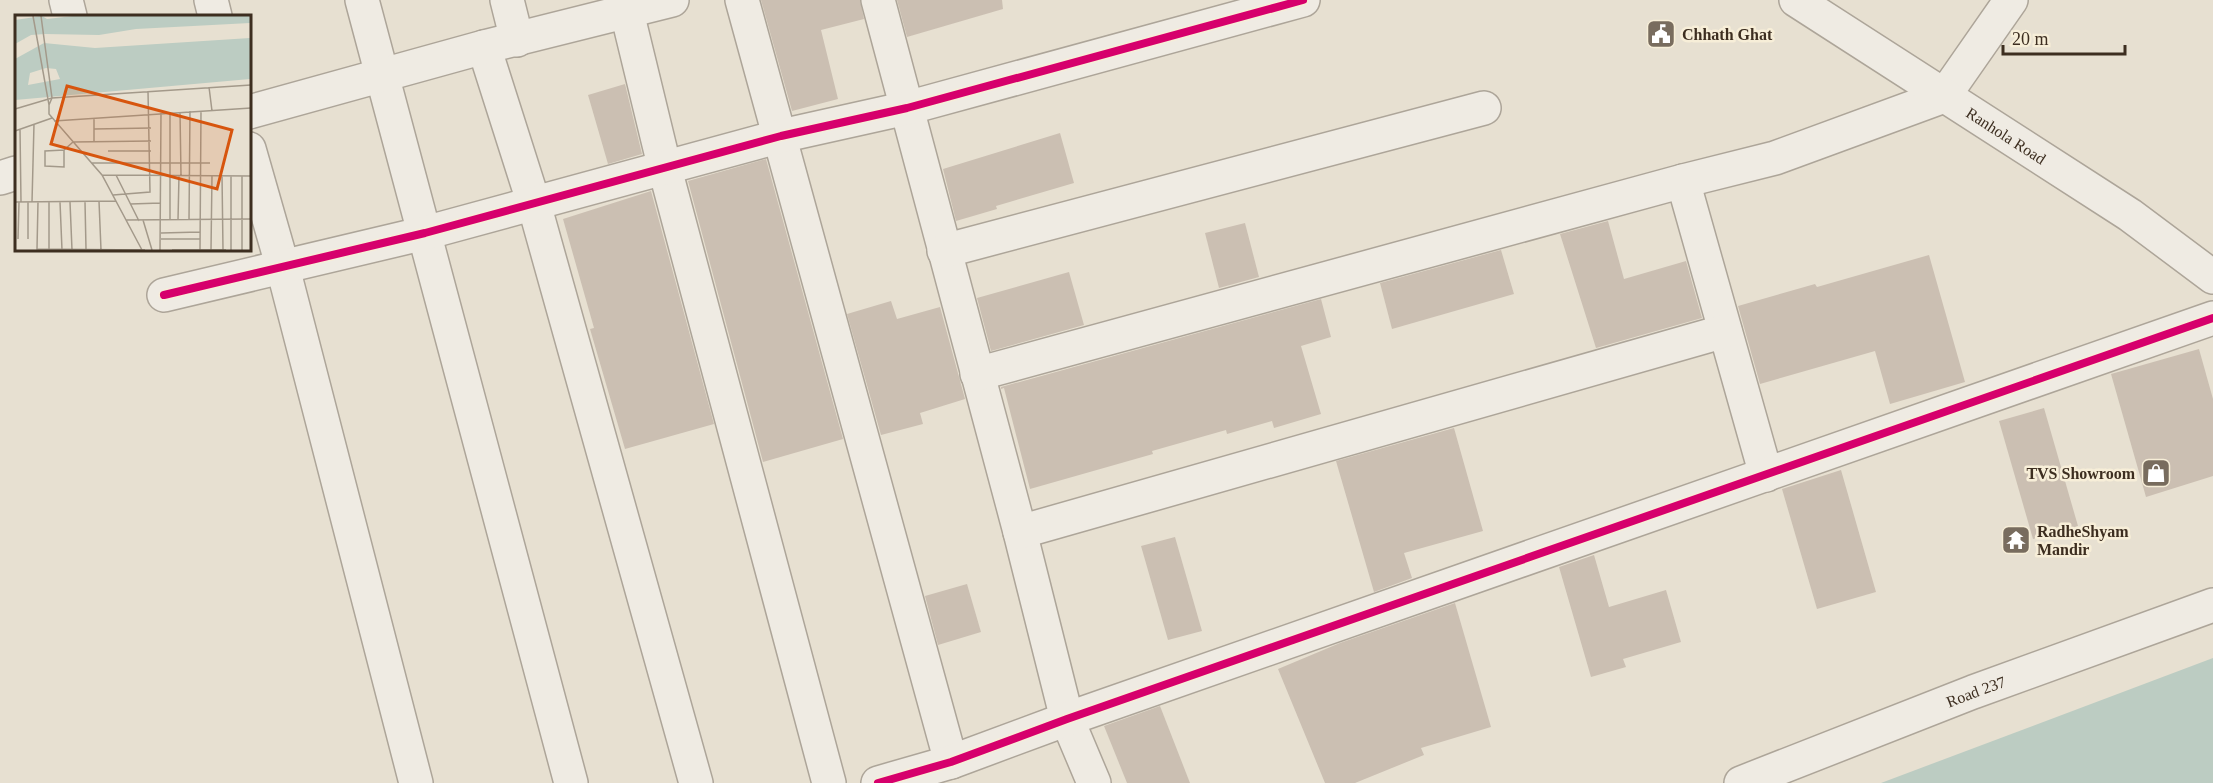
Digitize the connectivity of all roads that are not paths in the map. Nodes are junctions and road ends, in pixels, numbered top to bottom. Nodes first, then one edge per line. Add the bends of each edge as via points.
1 (66, 0) edge
2 (211, 0) edge
3 (362, 0) edge
4 (507, 0) edge
5 (672, 0) edge
6 (742, 0) edge
7 (878, 0) edge
8 (1303, 0) edge
9 (1796, 0) edge
10 (2011, 0) edge
11 (625, 6) edge
12 (70, 15) edge
13 (215, 15) edge
14 (517, 40) junction
15 (484, 47) junction
16 (382, 77) junction
17 (1944, 96) junction
18 (907, 108) junction
19 (1484, 108) dead end
20 (250, 112) edge
21 (781, 136) junction
22 (250, 152) edge
23 (665, 169) junction
24 (15, 173) edge
25 (0, 178) edge
26 (1683, 181) junction
27 (534, 204) junction
28 (425, 233) junction
29 (944, 251) junction
30 (283, 268) junction
31 (2213, 277) edge
32 (164, 296) dead end
33 (2213, 318) edge
34 (1725, 331) junction
35 (977, 374) junction
36 (1766, 474) junction
37 (1020, 532) junction
38 (2213, 605) edge
39 (1067, 719) junction
40 (951, 762) junction
41 (416, 783) edge
42 (572, 783) edge
43 (696, 783) edge
44 (830, 783) edge
45 (878, 783) edge
46 (1094, 783) edge
47 (1741, 783) edge

1 - 12 street
2 - 13 street
3 - 16 street
4 - 14 street
5 - 11 street
6 - 21 street
7 - 18 street
8 - 18 street
9 - 17 street, Ranhola Road
10 - 17 street
11 - 14 street
11 - 23 street
14 - 15 street
15 - 16 street
15 - 27 street
16 - 20 street
16 - 28 street
17 - 26 street via 1775,158
17 - 31 street, Ranhola Road via 2130,215
18 - 21 street
18 - 29 street
19 - 29 street
21 - 23 street
21 - 40 street
22 - 30 street
23 - 27 street
23 - 44 street
24 - 25 street
26 - 34 street
26 - 35 street
27 - 28 street
27 - 43 street
28 - 30 street
28 - 42 street
29 - 35 street
30 - 32 street
30 - 41 street
33 - 36 street
34 - 36 street
34 - 37 street
35 - 37 street
36 - 39 street
37 - 39 street
38 - 47 street, Road 237 via 1973,692
39 - 40 street
39 - 46 street
40 - 45 street

